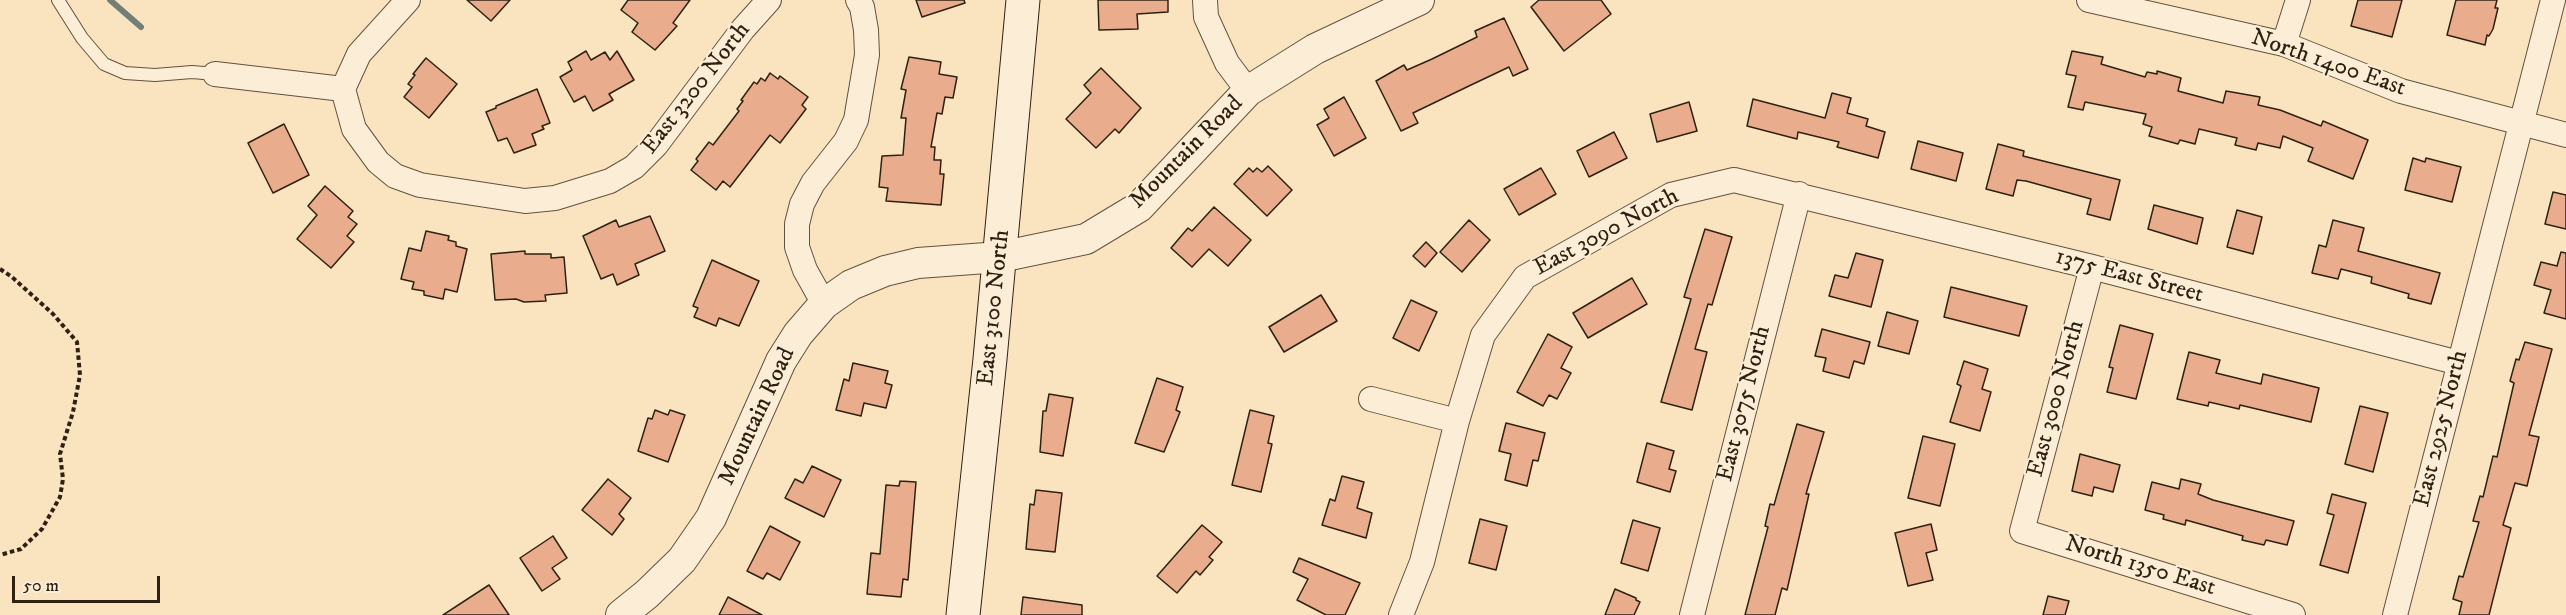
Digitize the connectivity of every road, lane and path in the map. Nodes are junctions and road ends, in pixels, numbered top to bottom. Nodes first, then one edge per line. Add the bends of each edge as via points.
1 (58, 0) edge
2 (408, 0) edge
3 (769, 0) edge
4 (1023, 0) edge
5 (1205, 0) edge
6 (1419, 0) edge
7 (2089, 0) edge
8 (2298, 0) edge
9 (2553, 0) edge
10 (860, 4) edge
11 (2284, 44) junction
12 (215, 74) joint
13 (343, 89) junction
14 (1248, 91) junction
15 (2522, 122) junction
16 (2566, 135) edge
17 (1799, 194) junction
18 (1000, 257) junction
19 (2092, 267) junction
20 (0, 269) edge
21 (824, 304) junction
22 (2459, 363) junction
23 (1371, 399) dead end
24 (1457, 421) junction
25 (2022, 531) joint
26 (0, 555) edge
27 (621, 615) edge
28 (963, 615) edge
29 (1401, 615) edge
30 (1692, 615) edge
31 (2293, 615) edge
32 (2395, 615) edge

1 - 12 lane via 104,64 125,73
2 - 13 street via 359,54
3 - 13 street, East 3200 North via 656,145 634,167 610,181 555,198 525,201 420,185 395,176 378,162 354,129
4 - 18 main road, East 3100 North
5 - 14 street via 1206,17 1227,63
6 - 14 street, Mountain Road via 1315,50
7 - 11 street, North 1400 East
8 - 11 street
9 - 15 street, East 2925 North
10 - 21 street via 867,55 856,120 846,141 813,183 797,224 801,259
11 - 15 street, North 1400 East via 2401,91
12 - 13 street
14 - 18 street, Mountain Road via 1138,207 1086,239
15 - 16 street, North 1400 East
15 - 22 street, East 2925 North
17 - 19 street, 1375 East Street
17 - 24 street, East 3090 North via 1734,180 1671,195 1525,277 1483,335
17 - 30 street, East 3075 North
18 - 21 street, Mountain Road via 918,262 851,285
18 - 28 main road, East 3100 North
19 - 22 street, 1375 East Street
19 - 25 street, East 3000 North
20 - 26 path via 53,314 77,342 80,375 60,454 60,497 42,529 21,549
21 - 27 street, Mountain Road via 781,361 711,518 682,560
22 - 32 street, East 2925 North
23 - 24 street
24 - 29 street, East 3090 North via 1422,562
25 - 31 street, North 1350 East

